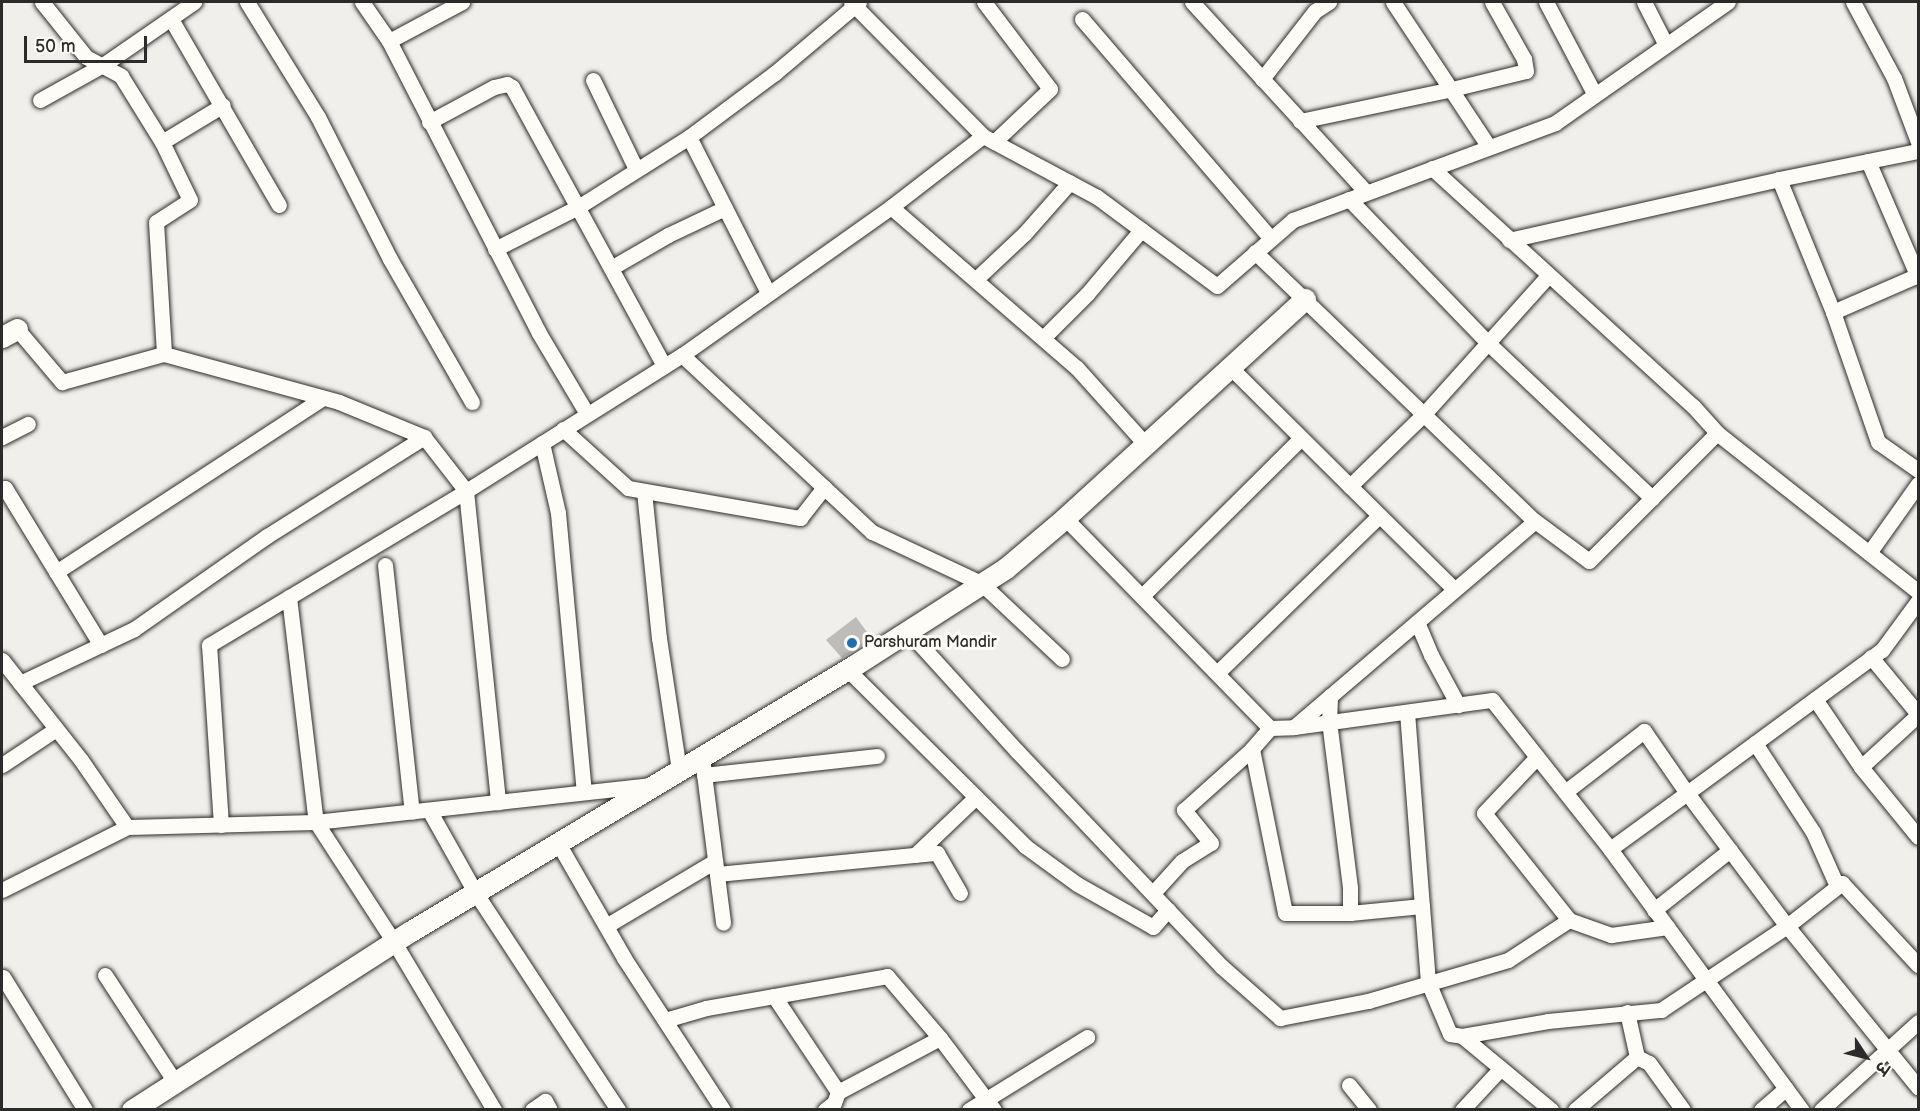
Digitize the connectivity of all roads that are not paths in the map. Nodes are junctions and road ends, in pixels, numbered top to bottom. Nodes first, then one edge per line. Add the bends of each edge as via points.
1 (42, 2) edge
2 (194, 2) edge
3 (247, 2) edge
4 (362, 2) edge
5 (462, 2) edge
6 (984, 2) edge
7 (1193, 2) edge
8 (1329, 2) edge
9 (1393, 2) edge
10 (1492, 2) edge
11 (1546, 2) edge
12 (1644, 2) edge
13 (1728, 2) edge
14 (1853, 2) edge
15 (855, 3) edge
16 (171, 19) junction
17 (1082, 19) dead end
18 (389, 41) junction
19 (1666, 45) junction
20 (103, 65) junction
21 (592, 80) dead end
22 (1262, 80) junction
23 (1452, 89) junction
24 (1594, 95) junction
25 (40, 100) dead end
26 (223, 105) junction
27 (1300, 121) junction
28 (429, 122) junction
29 (689, 137) junction
30 (989, 139) junction
31 (162, 142) junction
32 (1918, 142) edge
33 (1489, 147) junction
34 (1918, 151) edge
35 (1868, 161) junction
36 (1432, 168) junction
37 (636, 169) junction
38 (1779, 179) junction
39 (1070, 182) junction
40 (1366, 192) junction
41 (1349, 199) junction
42 (279, 205) dead end
43 (578, 207) junction
44 (891, 207) junction
45 (725, 208) junction
46 (1141, 230) junction
47 (1271, 239) junction
48 (1509, 240) junction
49 (495, 249) junction
50 (1255, 252) junction
51 (611, 268) junction
52 (1548, 276) junction
53 (1918, 276) edge
54 (976, 279) junction
55 (768, 293) junction
56 (1305, 299) junction
57 (1833, 312) junction
58 (6, 333) edge
59 (1043, 338) junction
60 (1488, 343) junction
61 (164, 354) junction
62 (681, 355) junction
63 (664, 366) junction
64 (1230, 368) junction
65 (322, 398) junction
66 (472, 402) dead end
67 (587, 414) junction
68 (1424, 414) junction
69 (28, 424) dead end
70 (563, 429) junction
71 (1717, 433) junction
72 (2, 437) edge
73 (424, 437) junction
74 (1301, 438) junction
75 (542, 443) junction
76 (1146, 445) junction
77 (1918, 470) edge
78 (1918, 484) edge
79 (1350, 486) junction
80 (824, 488) junction
81 (2, 490) edge
82 (466, 491) junction
83 (644, 491) junction
84 (1652, 498) junction
85 (1378, 516) junction
86 (1065, 518) junction
87 (1535, 521) junction
88 (1869, 553) junction
89 (385, 565) dead end
90 (56, 572) junction
91 (981, 583) junction
92 (1454, 589) junction
93 (1918, 592) edge
94 (1142, 596) junction
95 (289, 597) junction
96 (1918, 601) edge
97 (1417, 622) junction
98 (908, 631) junction
99 (101, 645) junction
100 (1871, 657) junction
101 (1062, 659) dead end
102 (3, 665) edge
103 (848, 670) junction
104 (1217, 673) junction
105 (20, 683) junction
106 (1330, 696) junction
107 (1815, 699) junction
108 (1458, 705) junction
109 (1407, 712) junction
110 (1918, 715) edge
111 (1330, 722) junction
112 (1294, 727) junction
113 (1270, 728) junction
114 (56, 729) junction
115 (1755, 743) junction
116 (1252, 749) junction
117 (877, 756) dead end
118 (1537, 757) junction
119 (2, 765) edge
120 (703, 766) junction
121 (1862, 767) junction
122 (679, 771) junction
123 (656, 785) junction
124 (584, 792) junction
125 (1565, 792) junction
126 (1687, 793) junction
127 (976, 797) junction
128 (498, 802) junction
129 (429, 810) junction
130 (412, 812) junction
131 (316, 822) junction
132 (222, 825) junction
133 (127, 827) junction
134 (1918, 837) edge
135 (558, 843) junction
136 (1610, 849) junction
137 (1730, 850) junction
138 (915, 855) junction
139 (716, 868) junction
140 (1837, 886) junction
141 (2, 890) edge
142 (476, 892) junction
143 (960, 893) dead end
144 (1153, 893) junction
145 (1422, 906) junction
146 (1168, 910) junction
147 (1654, 910) junction
148 (1350, 913) junction
149 (1569, 920) junction
150 (723, 923) dead end
151 (606, 926) junction
152 (1787, 926) junction
153 (1666, 927) junction
154 (394, 942) junction
155 (1918, 965) edge
156 (105, 975) dead end
157 (3, 977) dead end
158 (1706, 981) junction
159 (1428, 982) junction
160 (774, 996) junction
161 (1627, 1012) junction
162 (665, 1020) junction
163 (1918, 1022) edge
164 (1462, 1036) junction
165 (1087, 1037) dead end
166 (940, 1038) junction
167 (1888, 1050) junction
168 (1637, 1057) junction
169 (1501, 1068) junction
170 (175, 1082) junction
171 (1349, 1085) dead end
172 (1918, 1087) edge
173 (1786, 1088) junction
174 (838, 1092) junction
175 (990, 1104) edge
176 (85, 1110) edge
177 (132, 1110) edge
178 (494, 1110) edge
179 (531, 1110) edge
180 (550, 1110) edge
181 (618, 1110) edge
182 (723, 1110) edge
183 (825, 1110) edge
184 (969, 1110) edge
185 (1369, 1110) edge
186 (1462, 1110) edge
187 (1551, 1110) edge
188 (1575, 1110) edge
189 (1683, 1110) edge
190 (1761, 1110) edge
191 (1802, 1110) edge
192 (1821, 1110) edge

1 - 20 street via 86,57
2 - 16 street
3 - 66 street via 318,117 390,259
4 - 18 street
5 - 18 street
6 - 30 street via 1050,89
7 - 22 street
8 - 22 street via 1315,11
9 - 23 street
10 - 23 street via 1524,59 1526,71
11 - 24 street
12 - 19 street
13 - 19 street
14 - 32 street via 1894,78
15 - 29 street via 775,73
15 - 30 street
16 - 20 street
16 - 26 street
17 - 47 street
18 - 28 street
19 - 24 street
20 - 25 street
20 - 31 street via 121,76
21 - 37 street
22 - 27 street
23 - 27 street
23 - 33 street
24 - 33 street via 1555,123
26 - 31 street
26 - 42 street
27 - 40 street
28 - 43 street via 507,84 524,105
28 - 49 street
29 - 37 street
29 - 45 street
30 - 39 street
30 - 44 street
31 - 61 street via 190,200 156,222
33 - 36 street
34 - 35 street
35 - 38 street
35 - 53 street
36 - 40 street
36 - 48 street
37 - 43 street
38 - 48 street
38 - 57 street
39 - 46 street
39 - 54 street via 1024,234
40 - 41 street
41 - 47 street via 1293,220
41 - 60 street
43 - 49 street
43 - 51 street
44 - 54 street
44 - 55 street
45 - 51 street
45 - 55 street
46 - 50 street via 1217,285
46 - 59 street via 1087,294
47 - 50 street
48 - 52 street
49 - 67 street
50 - 56 street
51 - 63 street
52 - 60 street
52 - 71 street via 1693,406
53 - 57 street
54 - 59 street
55 - 62 street
56 - 64 street
56 - 68 street
57 - 77 street via 1878,442
58 - 61 street via 63,382
59 - 76 street via 1077,368
60 - 68 street
60 - 84 street
61 - 65 street
62 - 63 street
62 - 80 street
63 - 67 street
64 - 74 street
64 - 76 street
65 - 73 street
65 - 90 street
67 - 70 street
68 - 79 street
68 - 87 street
69 - 72 street
70 - 75 street
70 - 83 street via 628,488
71 - 84 street
71 - 88 street
73 - 82 street
73 - 99 street via 267,536 134,629
74 - 79 street
74 - 94 street
75 - 82 street
75 - 124 street via 558,513
76 - 86 street
78 - 88 street
79 - 85 street
80 - 83 street via 800,518
80 - 91 street via 873,532
81 - 90 street via 5,488
82 - 95 street
82 - 128 street
83 - 122 street via 659,638
84 - 87 street via 1589,561
85 - 92 street
85 - 104 street
86 - 91 street via 1006,568
86 - 94 street
87 - 92 street
88 - 93 street
89 - 130 street
90 - 99 street
91 - 98 street
91 - 101 street
92 - 97 street
94 - 104 street
95 - 131 street
95 - 132 street via 209,645
96 - 100 street via 1882,650
97 - 106 street
97 - 108 street
98 - 103 street
98 - 144 street
99 - 105 street
100 - 107 street
100 - 110 street
102 - 105 street
103 - 120 street
103 - 127 street
104 - 113 street
105 - 114 street
106 - 111 street
106 - 112 street
107 - 115 street
107 - 121 street
108 - 109 street
108 - 118 street via 1492,700
109 - 111 street
109 - 145 street
110 - 121 street
111 - 112 street
111 - 148 street
112 - 113 street
113 - 116 street
114 - 119 street
114 - 133 street
115 - 126 street
115 - 140 street via 1813,832
116 - 144 street via 1184,810 1211,843 1182,861
116 - 148 street via 1285,913
117 - 120 street
118 - 125 street
118 - 149 street via 1484,813
120 - 122 street
120 - 139 street
121 - 134 street
122 - 123 street
123 - 124 street
123 - 135 street
124 - 128 street
125 - 126 street via 1644,731
125 - 136 street
126 - 136 street
126 - 137 street
127 - 138 street
127 - 146 street via 1025,846 1077,884 1153,927
128 - 129 street
129 - 130 street
129 - 142 street
130 - 131 street
131 - 132 street
131 - 154 street
132 - 133 street
133 - 141 street
135 - 142 street
135 - 151 street
136 - 147 street
137 - 147 street
137 - 152 street
138 - 139 street
138 - 143 street via 937,853
139 - 150 street
139 - 151 street
140 - 152 street
140 - 155 street via 1842,883
142 - 154 street
142 - 181 street
144 - 146 street
145 - 148 street
145 - 159 street
146 - 159 street via 1221,966 1280,1018 1368,1001
147 - 153 street
149 - 153 street via 1611,935
149 - 159 street via 1508,960
151 - 162 street
152 - 158 street
152 - 167 street
153 - 158 street
154 - 170 street
154 - 178 street
156 - 170 street
157 - 176 street
158 - 161 street via 1661,1010
158 - 173 street
159 - 164 street via 1450,1034
160 - 162 street
160 - 166 street via 887,976
160 - 174 street
161 - 164 street
161 - 168 street
162 - 182 street
163 - 167 street
164 - 169 street
165 - 175 street
166 - 174 street
166 - 175 street
167 - 172 street
167 - 192 street
168 - 188 street
168 - 189 street via 1648,1063
169 - 186 street
169 - 187 street
170 - 177 street
171 - 185 street
173 - 190 street
173 - 191 street
174 - 183 street via 834,1103
175 - 184 street
179 - 180 street via 545,1101

